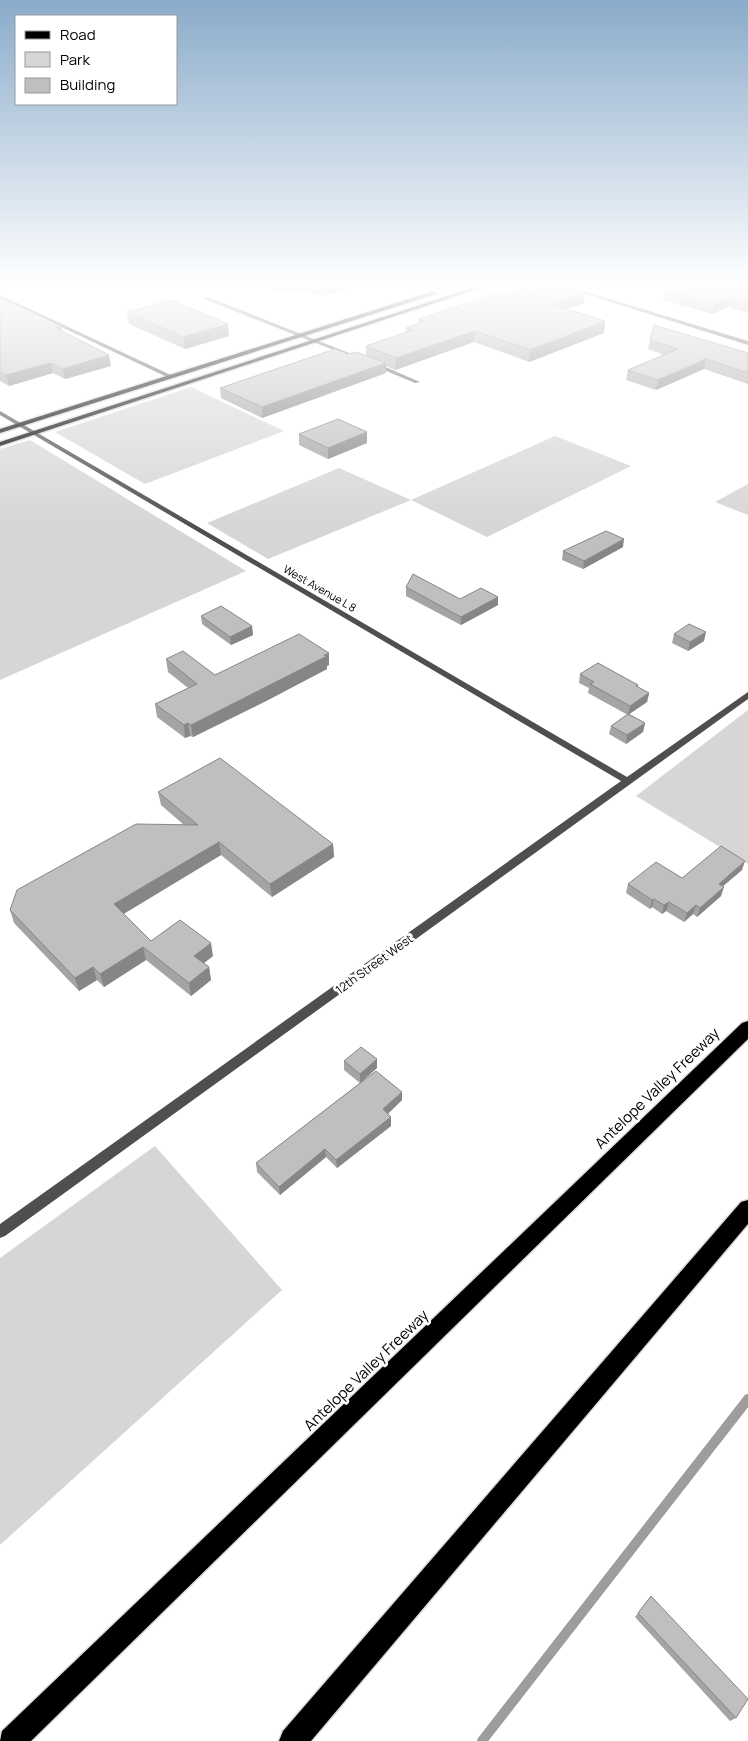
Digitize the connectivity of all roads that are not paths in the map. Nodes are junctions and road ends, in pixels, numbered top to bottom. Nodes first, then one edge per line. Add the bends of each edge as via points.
1 (141, 363) edge
2 (214, 363) edge
3 (247, 363) edge
4 (370, 363) edge
5 (170, 377) junction
6 (417, 382) dead end
7 (111, 408) junction
8 (0, 413) edge
9 (20, 424) junction
10 (0, 431) edge
11 (35, 433) junction
12 (0, 444) edge
13 (748, 695) edge
14 (629, 782) junction
15 (748, 1028) edge
16 (748, 1209) edge
17 (0, 1232) edge
18 (12, 1741) edge
19 (294, 1741) edge

1 - 5 street
2 - 5 main road
3 - 7 main road
4 - 6 street
5 - 7 main road via 173,381 168,384 133,396
5 - 9 main road
7 - 11 main road
8 - 9 street, West Avenue L 8
9 - 10 main road
9 - 11 street, West Avenue L 8
11 - 12 main road
11 - 14 street, West Avenue L 8
13 - 14 street, 12th Street West
14 - 17 street, 12th Street West
15 - 18 highway, Antelope Valley Freeway
16 - 19 highway

